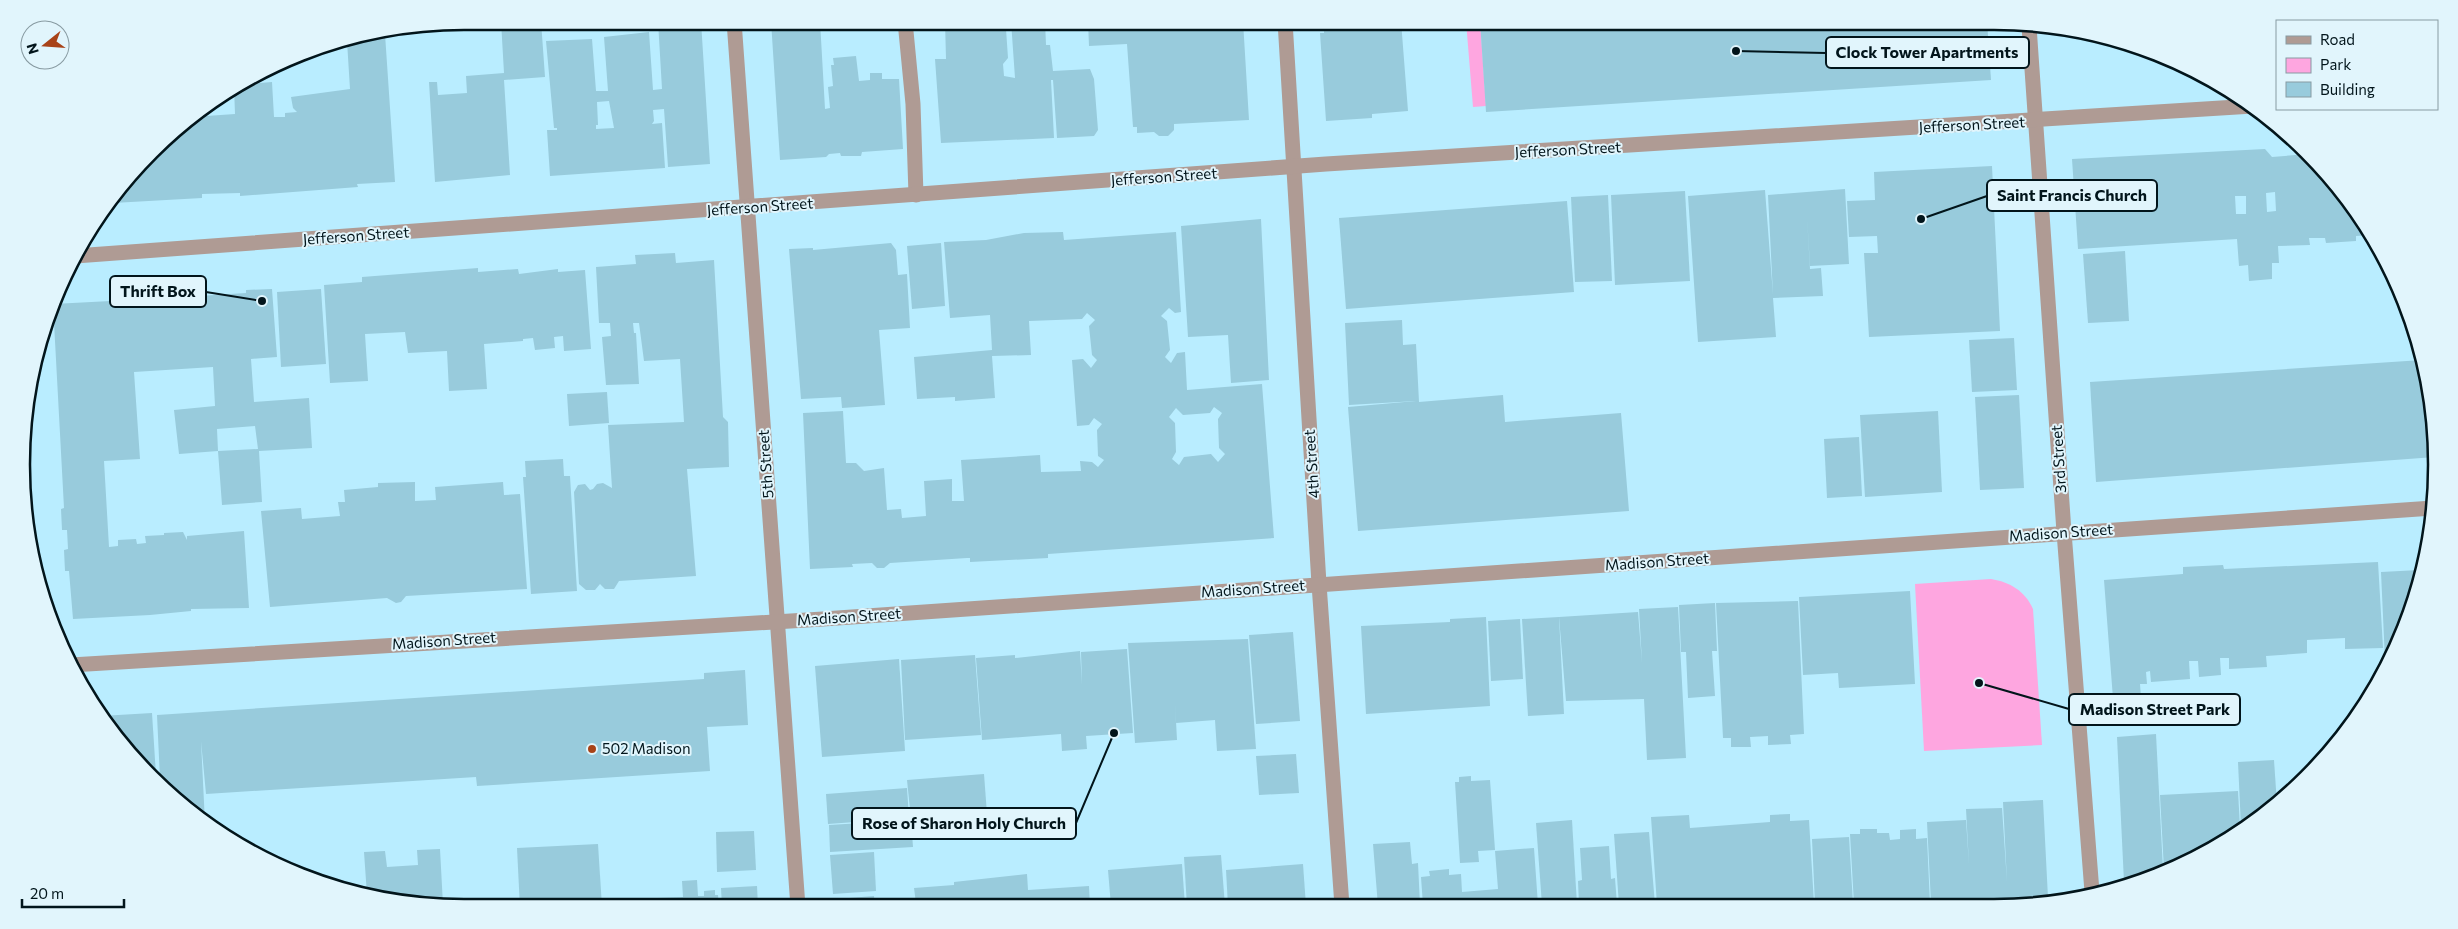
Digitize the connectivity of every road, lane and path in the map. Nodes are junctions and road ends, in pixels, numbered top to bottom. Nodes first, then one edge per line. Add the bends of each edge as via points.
1 (735, 30) edge
2 (906, 30) edge
3 (1286, 30) edge
4 (2029, 32) edge
5 (2240, 107) edge
6 (2036, 122) junction
7 (1294, 166) junction
8 (916, 195) junction
9 (746, 208) junction
10 (84, 255) edge
11 (2425, 509) edge
12 (2064, 532) junction
13 (1319, 584) junction
14 (778, 621) junction
15 (79, 665) edge
16 (2092, 888) edge
17 (797, 899) edge
18 (1342, 899) edge

1 - 9 street, 5th Street
2 - 8 street
3 - 7 street, 4th Street
4 - 6 street, 3rd Street
5 - 6 street, Jefferson Street
6 - 7 street, Jefferson Street
6 - 12 street, 3rd Street
7 - 8 street, Jefferson Street
7 - 13 street, 4th Street
8 - 9 street, Jefferson Street
9 - 10 street, Jefferson Street
9 - 14 street, 5th Street
11 - 12 street, Madison Street
12 - 13 street, Madison Street
12 - 16 street, 3rd Street
13 - 14 street, Madison Street
13 - 18 street, 4th Street
14 - 15 street, Madison Street
14 - 17 street, 5th Street

